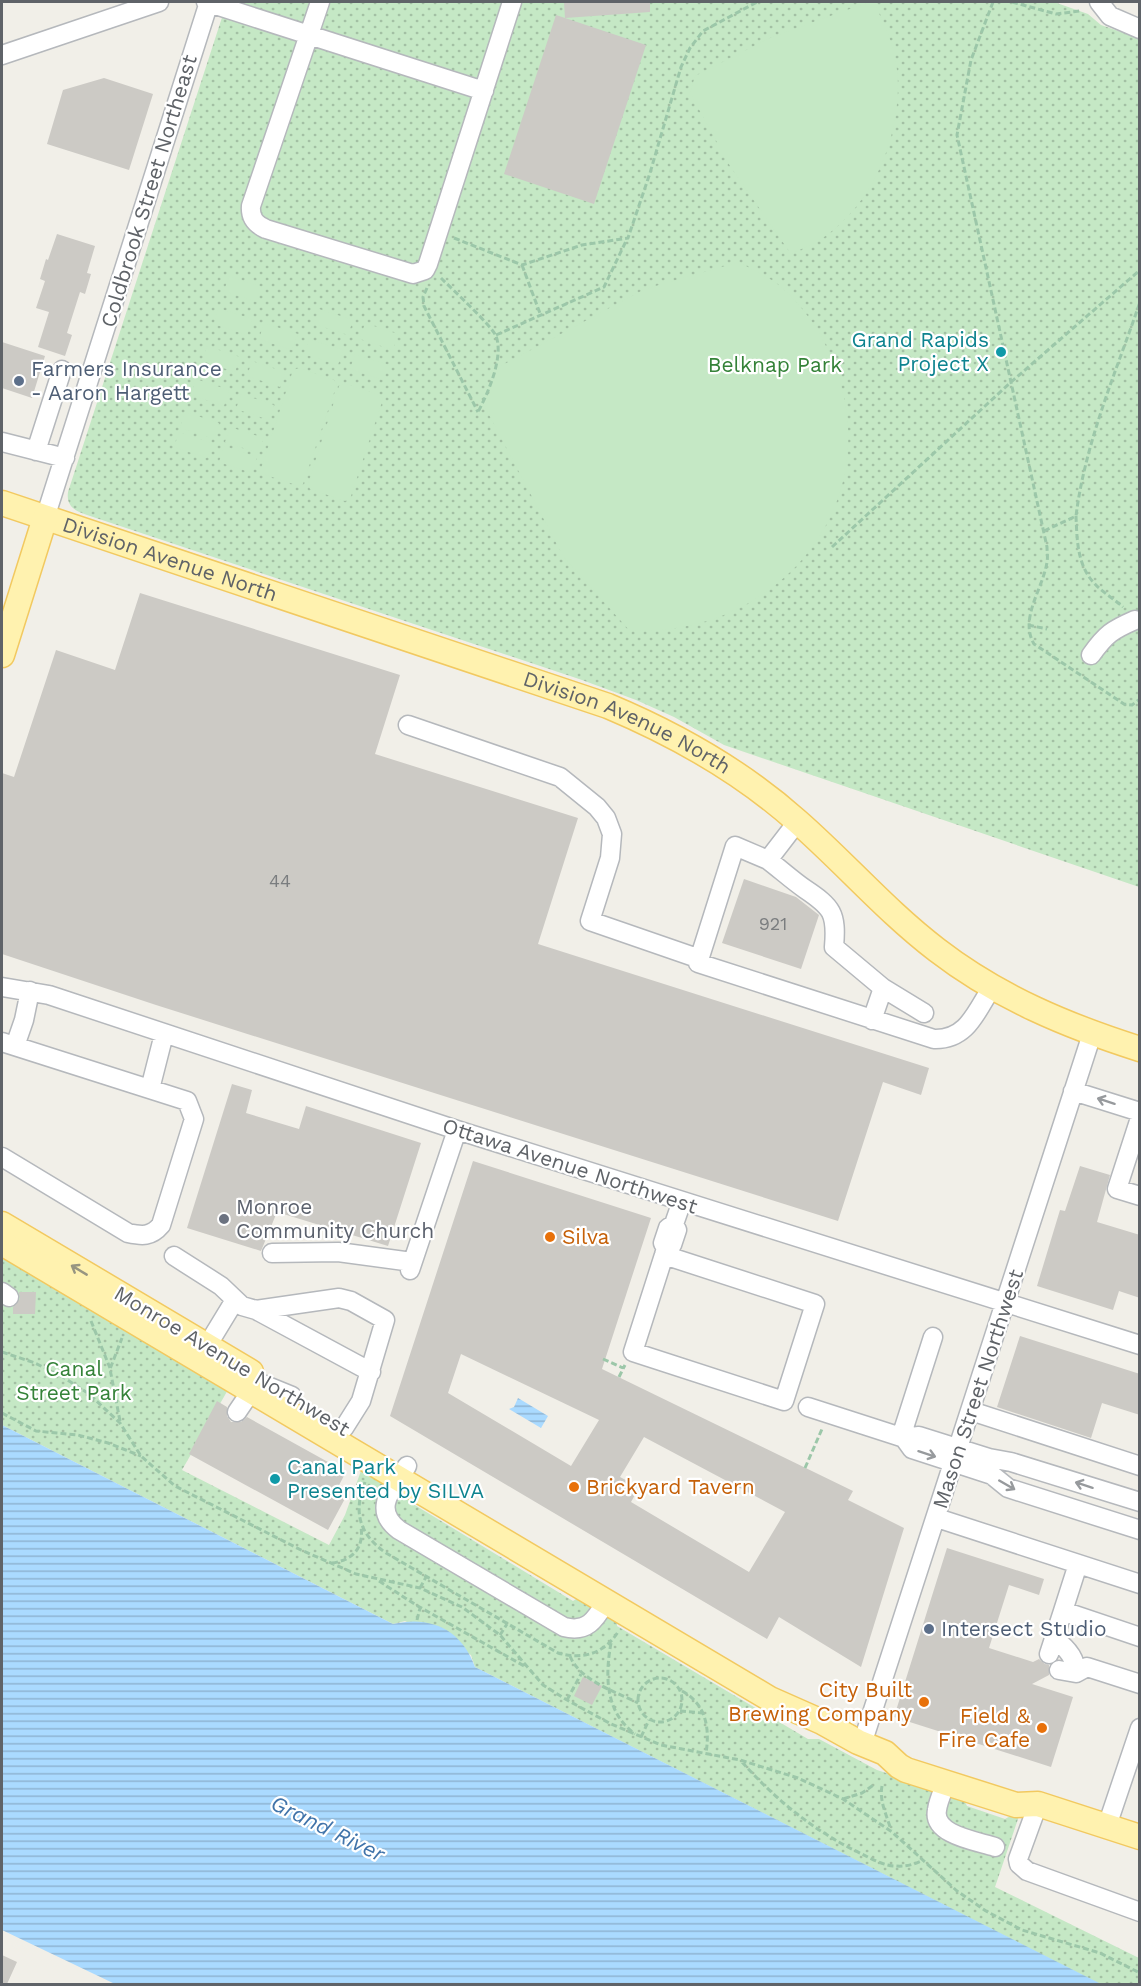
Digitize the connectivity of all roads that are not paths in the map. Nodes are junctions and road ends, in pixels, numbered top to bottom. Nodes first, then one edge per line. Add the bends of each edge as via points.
1 (159, 2) edge
2 (208, 2) edge
3 (320, 2) edge
4 (512, 2) edge
5 (1099, 2) edge
6 (1140, 29) edge
7 (308, 35) junction
8 (2, 55) edge
9 (484, 91) junction
10 (62, 370) dead end
11 (54, 392) junction
12 (83, 401) junction
13 (2, 442) edge
14 (36, 451) junction
15 (65, 458) junction
16 (2, 503) edge
17 (45, 519) junction
18 (1134, 618) edge
19 (2, 655) edge
20 (1091, 655) dead end
21 (408, 725) dead end
22 (798, 821) junction
23 (768, 860) junction
24 (700, 959) junction
25 (2, 987) edge
26 (992, 987) junction
27 (883, 988) junction
28 (30, 991) junction
29 (924, 1014) dead end
30 (872, 1020) junction
31 (164, 1034) junction
32 (1092, 1034) junction
33 (8, 1044) edge
34 (1140, 1049) edge
35 (150, 1089) junction
36 (1073, 1091) junction
37 (1140, 1112) edge
38 (1140, 1118) edge
39 (457, 1130) junction
40 (1134, 1153) edge
41 (2, 1157) edge
42 (1140, 1196) edge
43 (682, 1201) junction
44 (3, 1242) edge
45 (272, 1252) dead end
46 (665, 1252) junction
47 (174, 1256) dead end
48 (235, 1300) junction
49 (1006, 1303) junction
50 (256, 1310) junction
51 (933, 1337) dead end
52 (207, 1346) junction
53 (1140, 1346) edge
54 (371, 1372) junction
55 (250, 1391) junction
56 (292, 1396) junction
57 (808, 1407) dead end
58 (971, 1411) junction
59 (237, 1412) dead end
60 (344, 1428) junction
61 (903, 1438) junction
62 (956, 1456) junction
63 (1140, 1466) edge
64 (403, 1472) junction
65 (1140, 1502) edge
66 (936, 1518) junction
67 (1140, 1530) edge
68 (1078, 1564) junction
69 (1140, 1584) edge
70 (606, 1602) junction
71 (1063, 1611) junction
72 (1140, 1637) edge
73 (701, 1649) junction
74 (1140, 1684) edge
75 (1140, 1728) edge
76 (862, 1744) junction
77 (885, 1753) junction
78 (946, 1783) junction
79 (1038, 1804) junction
80 (1107, 1826) junction
81 (1140, 1837) edge
82 (995, 1847) dead end
83 (1140, 1912) edge

1 - 8 street
2 - 7 street
2 - 12 street, Coldbrook Street Northeast
3 - 7 street
4 - 9 street
5 - 6 street via 1118,21
7 - 9 street
7 - 9 street via 251,206 254,221 266,229 406,273 425,270
10 - 11 street
11 - 12 street
11 - 14 street
12 - 15 street, Coldbrook Street Northeast
13 - 14 street
14 - 15 street
15 - 17 street, Coldbrook Street Northeast
16 - 17 main road, Division Avenue North
17 - 19 main road
17 - 22 main road, Division Avenue North via 608,706 664,730 709,756
18 - 20 street via 1103,638
21 - 24 street via 560,777 585,795 606,818 612,834 610,858 590,921
22 - 23 street
22 - 26 main road, Division Avenue North via 896,916 938,951
23 - 24 street via 735,846
23 - 27 street via 824,901 832,912 836,929 834,947
24 - 30 street via 698,963
25 - 28 street, Ottawa Avenue Northwest
26 - 30 street via 966,1028 945,1040
26 - 32 main road, Division Avenue North
27 - 29 street
27 - 30 street
28 - 31 street, Ottawa Avenue Northwest
28 - 33 street via 24,1020
31 - 35 street
31 - 39 street, Ottawa Avenue Northwest
32 - 34 main road, Division Avenue North
32 - 36 street, Mason Street Northwest
33 - 35 street
35 - 41 street via 188,1101 194,1119 160,1225 154,1232 141,1236 128,1233
37 -> 36 street
36 - 49 street, Mason Street Northwest
38 - 40 street
39 - 43 street, Ottawa Avenue Northwest
39 - 45 street via 411,1266 338,1252
40 - 42 street via 1117,1189
43 - 46 street via 674,1224 668,1228 663,1243
43 - 49 street, Ottawa Avenue Northwest
52 -> 44 main road, Monroe Avenue Northwest
44 - 55 main road, Monroe Avenue Northwest
46 - 46 street via 633,1352 784,1401 815,1304
47 - 48 street via 224,1288
48 - 50 street
48 - 52 street
49 - 53 street, Ottawa Avenue Northwest
49 - 58 street, Mason Street Northwest
50 - 54 street
50 - 54 street via 332,1298 351,1301 385,1320
51 - 61 street
52 - 56 main road, Monroe Avenue Northwest
54 - 60 street via 361,1401
55 - 56 street via 261,1384
55 - 59 street
55 - 64 main road, Monroe Avenue Northwest
56 - 60 main road, Monroe Avenue Northwest
57 - 61 street
58 - 62 street, Mason Street Northwest
58 - 63 street
60 - 64 main road, Monroe Avenue Northwest
61 - 62 street via 919,1436
65 -> 62 street via 1011,1462
62 - 66 street, Mason Street Northwest
62 -> 67 street via 1008,1488
64 - 70 main road, Monroe Avenue Northwest
64 - 70 street via 388,1496 385,1511 390,1523 399,1530 564,1627 589,1626
64 - 73 main road, Monroe Avenue Northwest
66 - 68 street
66 - 76 street, Mason Street Northwest
68 - 69 street
68 - 71 street
70 - 73 main road, Monroe Avenue Northwest
71 - 72 street
71 - 74 street via 1052,1646 1063,1644 1076,1663 1067,1671 1087,1667
73 - 76 main road, Monroe Avenue Northwest via 770,1699
75 - 80 street
76 - 77 main road, Monroe Avenue Northwest
77 - 78 main road, Monroe Avenue Northwest via 902,1768
77 - 79 main road, Monroe Avenue Northwest via 909,1754 1017,1789
78 - 79 main road, Monroe Avenue Northwest via 1016,1805
78 - 82 street via 936,1810 941,1826
79 - 80 main road, Monroe Avenue Northwest
79 - 83 street via 1018,1859 1021,1867
80 - 81 main road, Monroe Avenue Northwest

